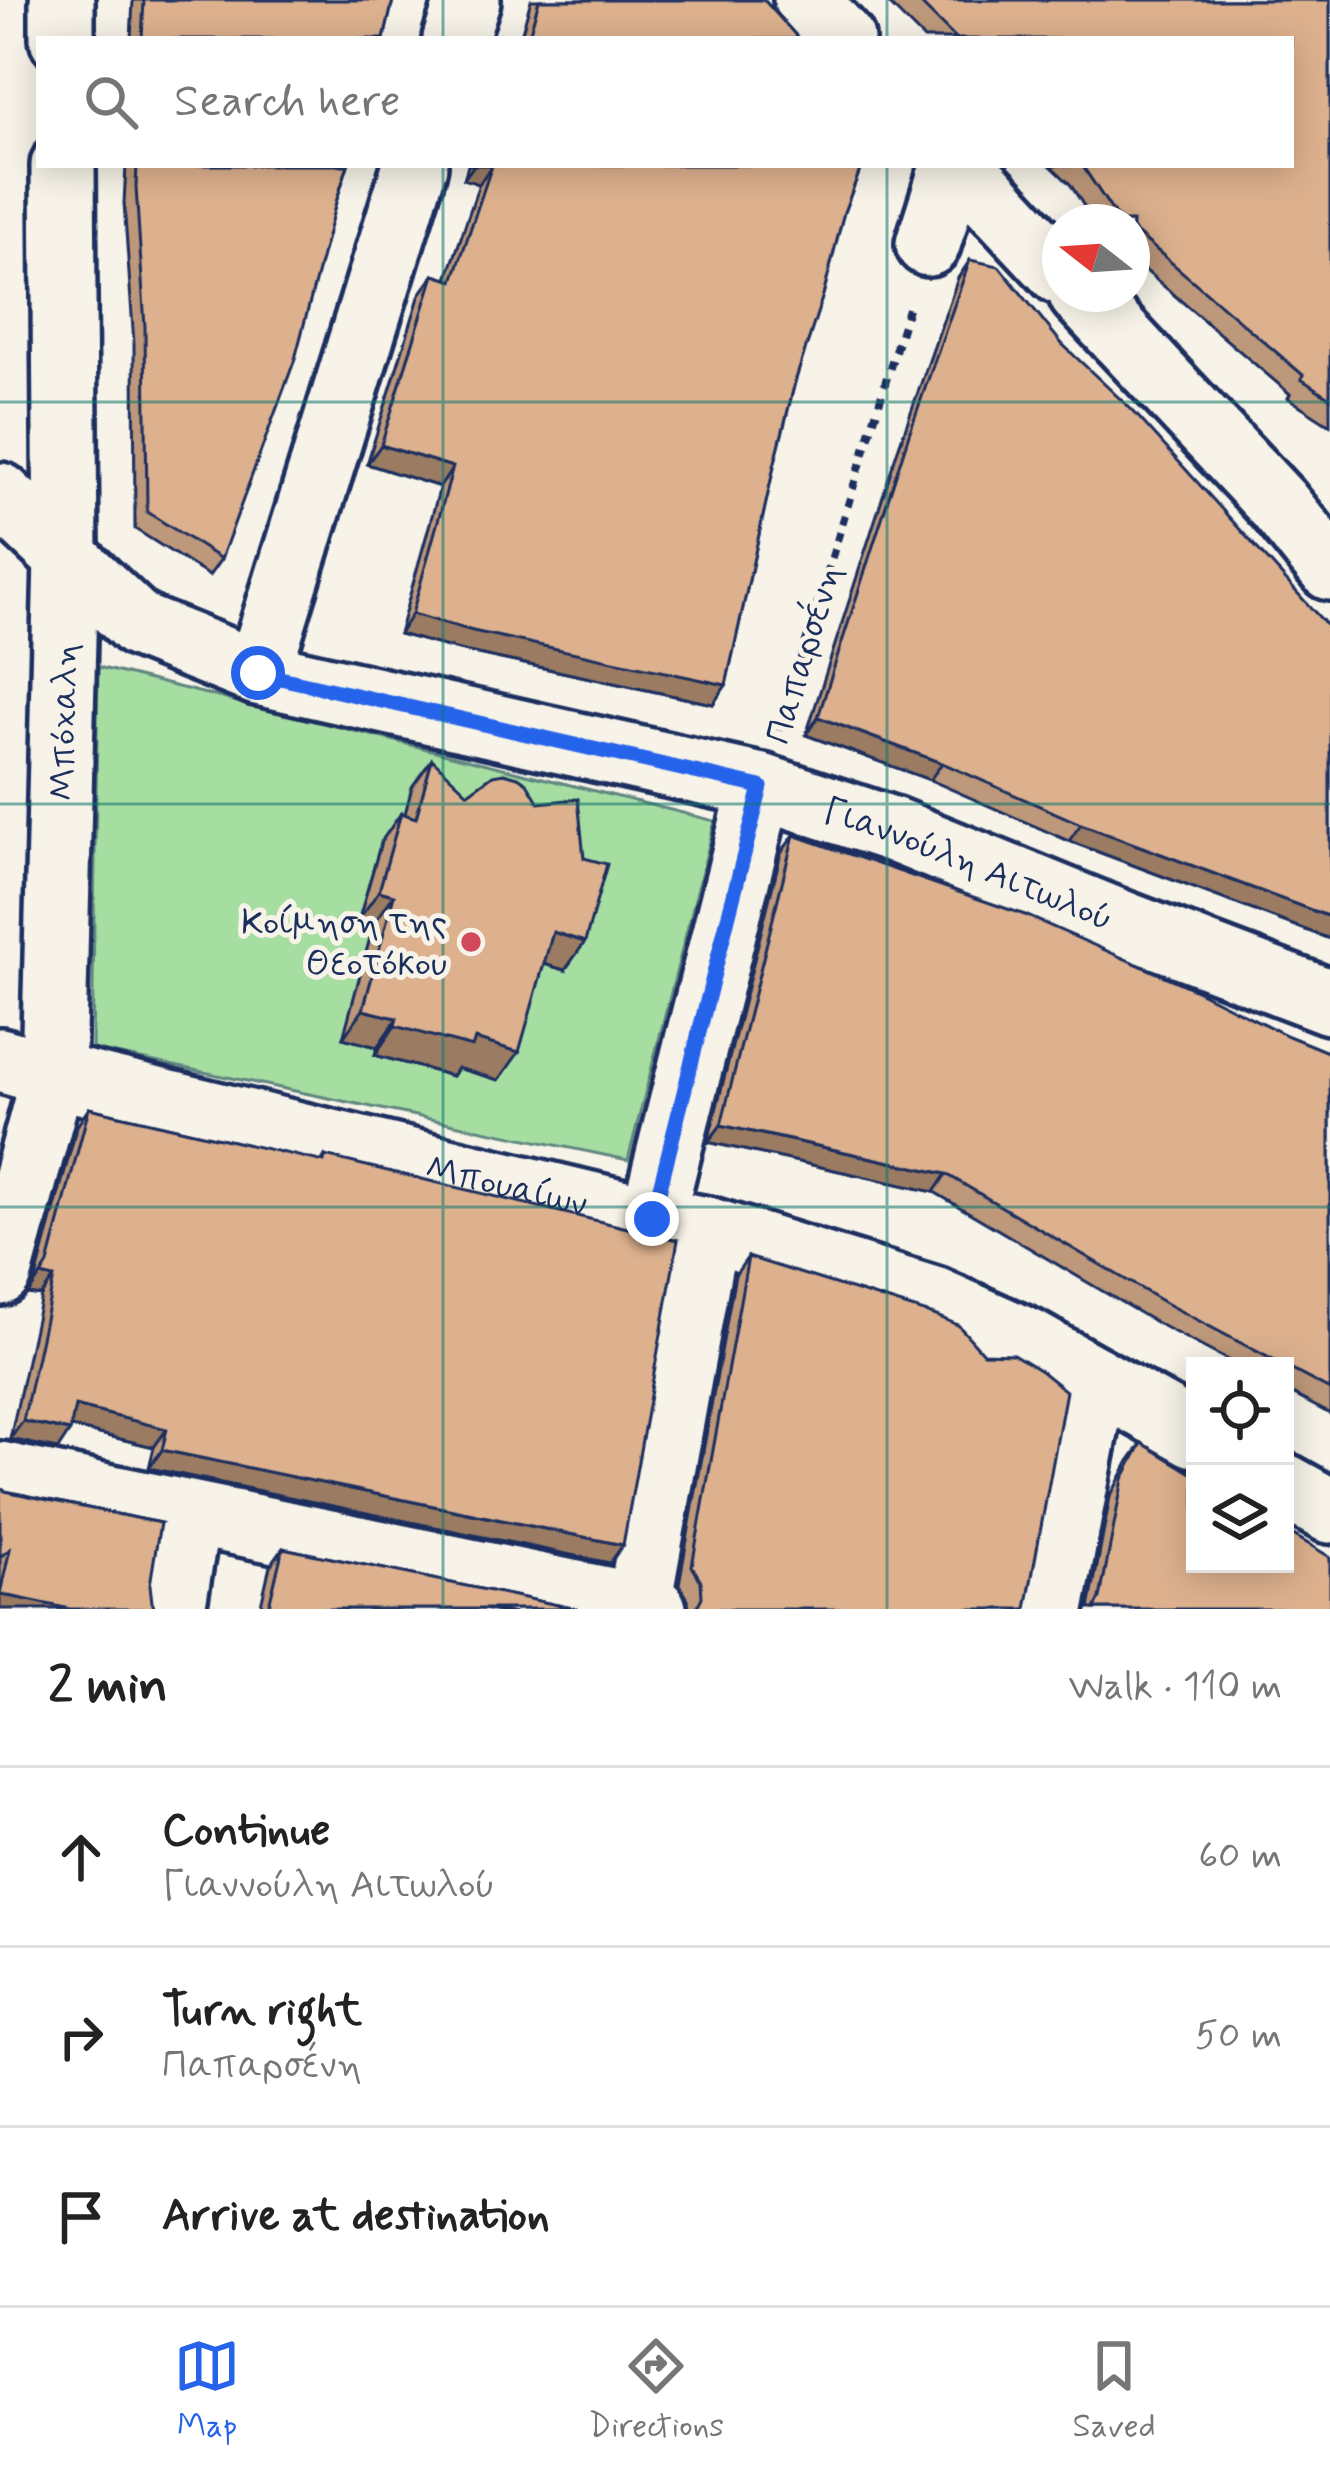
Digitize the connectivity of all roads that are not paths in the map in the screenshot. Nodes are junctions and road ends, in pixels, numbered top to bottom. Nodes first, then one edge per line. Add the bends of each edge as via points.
1 (62, 0) edge
2 (468, 0) edge
3 (806, 0) edge
4 (62, 36) edge
5 (456, 36) edge
6 (839, 36) edge
7 (63, 168) edge
8 (414, 168) edge
9 (955, 168) edge
10 (959, 168) edge
11 (928, 244) road end
12 (1042, 253) edge
13 (1099, 312) edge
14 (0, 495) edge
15 (1304, 513) edge
16 (66, 559) junction
17 (1330, 568) edge
18 (258, 673) junction
19 (761, 787) junction
20 (1330, 1002) edge
21 (27, 1067) edge
22 (679, 1224) junction
23 (0, 1274) edge
24 (1096, 1379) junction
25 (1186, 1430) edge
26 (0, 1474) edge
27 (1294, 1491) edge
28 (1330, 1511) edge
29 (189, 1515) junction
30 (644, 1608) edge
31 (173, 1609) edge
32 (1052, 1609) edge

1 - 4 street
2 - 5 street
3 - 6 street
7 - 16 street, Μπόχαλη
8 - 18 street
9 - 11 street
10 - 12 street
13 - 15 street
14 - 16 street, Γιαννούλη Αιτωλού
15 - 17 street
16 - 18 street, Γιαννούλη Αιτωλού via 138,625
16 - 21 street, Μπόχαλη
18 - 19 street, Γιαννούλη Αιτωλού
19 - 20 street, Γιαννούλη Αιτωλού via 894,830
19 - 22 street, Παπαρσένη
21 - 22 street, Μπουαίων
21 - 23 street, Μπόχαλη
22 - 24 street, Μπουαίων via 934,1299
22 - 30 street, Παπαρσένη
24 - 25 street, Μπουαίων
24 - 32 street
26 - 29 street
27 - 28 street
29 - 30 street
29 - 31 street

